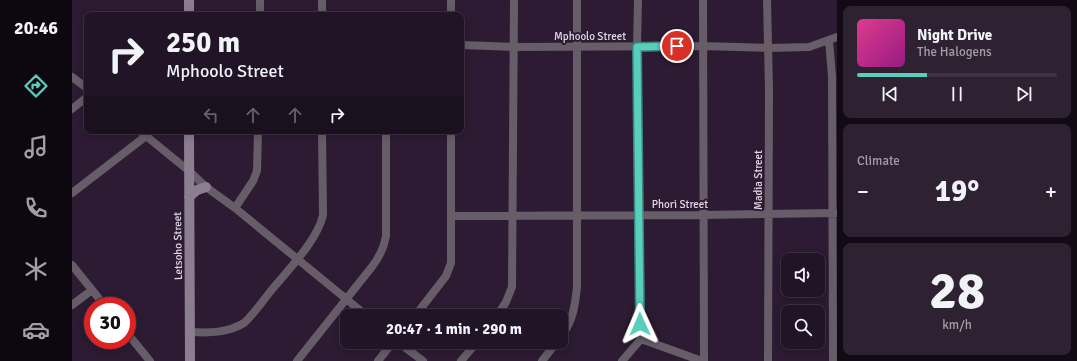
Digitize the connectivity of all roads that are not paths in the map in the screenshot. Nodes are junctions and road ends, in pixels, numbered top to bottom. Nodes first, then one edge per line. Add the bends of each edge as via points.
1 (189, 0) edge
2 (260, 0) edge
3 (322, 0) edge
4 (451, 0) edge
5 (514, 0) edge
6 (577, 0) edge
7 (638, 0) edge
8 (703, 0) edge
9 (767, 0) edge
10 (189, 12) edge
11 (260, 12) edge
12 (322, 12) edge
13 (451, 12) edge
14 (837, 37) edge
15 (829, 41) junction
16 (464, 45) edge
17 (703, 46) junction
18 (514, 47) junction
19 (577, 47) junction
20 (637, 47) junction
21 (769, 48) junction
22 (72, 76) edge
23 (84, 86) edge
24 (84, 99) edge
25 (72, 109) edge
26 (142, 134) edge
27 (144, 134) edge
28 (189, 134) edge
29 (258, 134) edge
30 (322, 134) edge
31 (386, 134) edge
32 (451, 134) edge
33 (189, 171) junction
34 (206, 187) junction
35 (72, 193) edge
36 (189, 197) junction
37 (235, 208) junction
38 (835, 213) edge
39 (769, 214) junction
40 (513, 215) junction
41 (578, 215) junction
42 (703, 215) junction
43 (451, 216) junction
44 (639, 216) junction
45 (297, 258) junction
46 (72, 265) edge
47 (92, 290) junction
48 (98, 297) edge
49 (347, 299) junction
50 (72, 305) edge
51 (359, 309) edge
52 (420, 309) edge
53 (502, 309) edge
54 (568, 325) edge
55 (191, 332) junction
56 (641, 339) junction
57 (136, 344) edge
58 (387, 349) edge
59 (407, 349) edge
60 (470, 349) edge
61 (551, 349) edge
62 (150, 361) edge
63 (190, 361) edge
64 (297, 361) edge
65 (378, 361) edge
66 (423, 361) edge
67 (461, 361) edge
68 (542, 361) edge
69 (622, 361) edge
70 (703, 361) edge
71 (768, 361) edge
72 (833, 361) edge

1 - 10 street
2 - 11 street
3 - 12 street
4 - 13 street
5 - 18 street
6 - 19 street
7 - 20 street
8 - 17 street
9 - 21 street, Madia Street
14 - 15 street, Mphoolo Street
15 - 21 street, Mphoolo Street via 809,47
15 - 38 street
16 - 18 street, Mphoolo Street
17 - 20 street, Mphoolo Street
17 - 21 street, Mphoolo Street
17 - 42 street
18 - 19 street, Mphoolo Street
18 - 40 street
19 - 20 street, Mphoolo Street
19 - 41 street
20 - 44 street
21 - 39 street, Madia Street
22 - 23 street
24 - 25 street
26 - 35 street
27 - 33 street
28 - 33 street, Letsoho Street
29 - 37 street via 257,172
30 - 45 street via 323,215 318,230
31 - 49 street via 384,246 372,268
32 - 43 street
33 - 34 street
33 - 36 street, Letsoho Street
34 - 36 street
34 - 37 street
36 - 55 street, Letsoho Street
37 - 45 street
38 - 39 street, Phori Street
38 - 72 street
39 - 42 street, Phori Street
39 - 71 street, Madia Street
40 - 41 street, Phori Street
40 - 43 street, Phori Street
40 - 53 street via 512,288
41 - 44 street, Phori Street
41 - 54 street via 577,287 572,319
42 - 44 street, Phori Street
42 - 70 street
43 - 52 street via 450,263 446,276
44 - 56 street
45 - 49 street
45 - 55 street via 244,323 223,332
46 - 47 street
47 - 48 street
47 - 50 street
49 - 51 street
49 - 64 street
55 - 63 street, Letsoho Street
56 - 69 street
56 - 70 street
57 - 62 street
58 - 65 street
59 - 66 street
60 - 67 street
61 - 68 street

